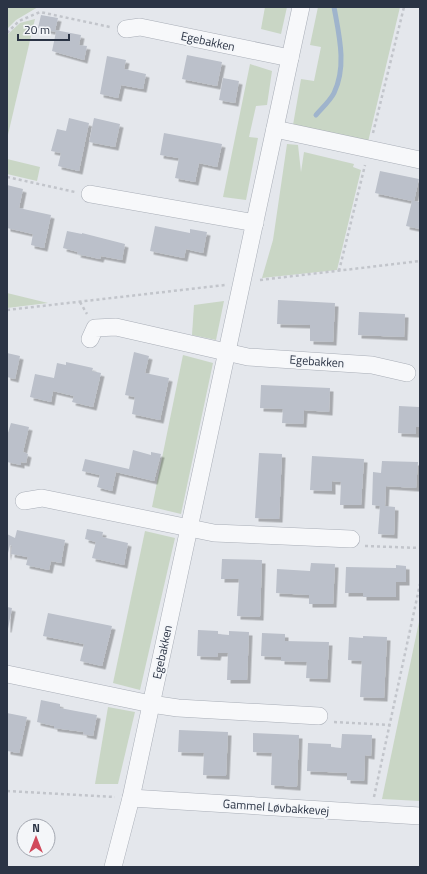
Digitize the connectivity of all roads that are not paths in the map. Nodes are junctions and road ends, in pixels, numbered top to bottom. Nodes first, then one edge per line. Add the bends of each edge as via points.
1 (301, 7) edge
2 (126, 29) road end
3 (290, 58) junction
4 (275, 129) junction
5 (420, 160) edge
6 (90, 194) road end
7 (255, 222) junction
8 (90, 339) dead end
9 (227, 353) junction
10 (407, 373) dead end
11 (24, 501) dead end
12 (188, 529) junction
13 (351, 539) road end
14 (7, 674) edge
15 (151, 704) junction
16 (319, 716) road end
17 (131, 798) junction
18 (420, 816) edge
19 (113, 867) edge

1 - 3 street, Egebakken
2 - 3 street, Egebakken via 140,26
3 - 4 street, Egebakken
4 - 5 street
4 - 7 street, Egebakken
6 - 7 street
7 - 9 street, Egebakken
8 - 9 street, Egebakken via 95,328 116,327
9 - 10 street, Egebakken via 248,357 372,365
9 - 12 street, Egebakken
11 - 12 street via 42,498
12 - 13 street via 214,533
12 - 15 street, Egebakken
14 - 15 street
15 - 16 street via 178,708
15 - 17 street, Egebakken
17 - 18 street, Gammel Løvbakkevej
17 - 19 street, Egebakken

